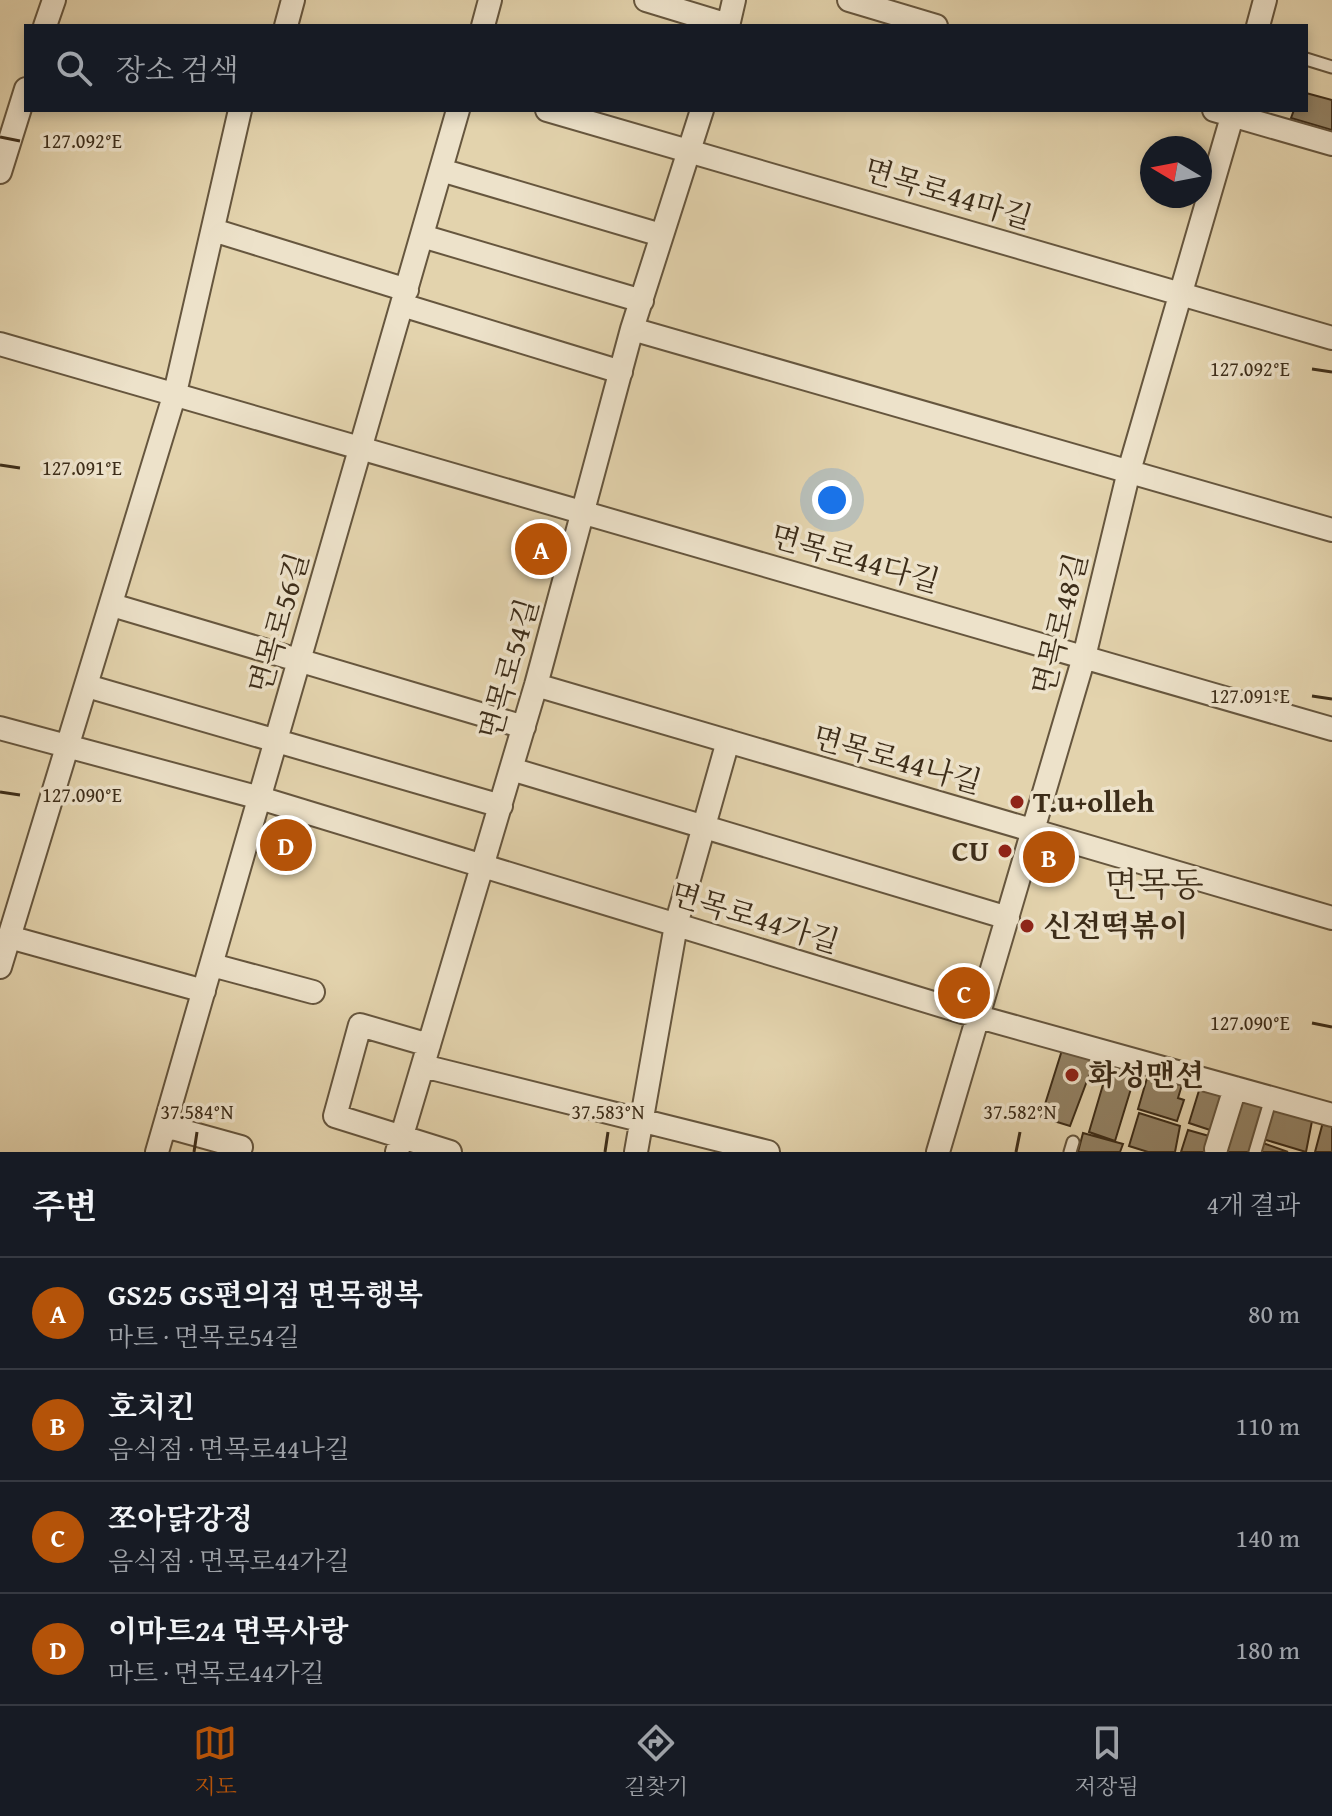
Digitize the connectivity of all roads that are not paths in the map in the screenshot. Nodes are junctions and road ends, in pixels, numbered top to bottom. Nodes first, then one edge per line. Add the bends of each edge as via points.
1 (54, 0) edge
2 (293, 0) edge
3 (490, 0) edge
4 (646, 0) edge
5 (734, 0) edge
6 (849, 0) edge
7 (1265, 0) edge
8 (46, 24) edge
9 (287, 24) edge
10 (484, 24) edge
11 (722, 24) edge
12 (728, 24) edge
13 (929, 24) edge
14 (1259, 24) edge
15 (1308, 60) edge
16 (1332, 67) edge
17 (24, 95) edge
18 (240, 112) edge
19 (457, 112) edge
20 (554, 112) edge
21 (701, 112) edge
22 (1227, 112) edge
23 (1332, 144) edge
24 (689, 149) junction
25 (441, 170) junction
26 (0, 172) edge
27 (213, 230) junction
28 (661, 235) junction
29 (422, 236) junction
30 (1182, 295) junction
31 (404, 297) junction
32 (642, 301) junction
33 (632, 329) junction
34 (1332, 338) edge
35 (0, 344) edge
36 (621, 372) junction
37 (175, 393) junction
38 (361, 446) junction
39 (1129, 471) junction
40 (584, 511) junction
41 (1332, 530) edge
42 (112, 605) junction
43 (1084, 657) junction
44 (300, 661) junction
45 (536, 685) junction
46 (87, 686) junction
47 (524, 727) junction
48 (0, 728) edge
49 (1332, 729) edge
50 (276, 741) junction
51 (728, 741) junction
52 (69, 747) junction
53 (511, 769) junction
54 (260, 798) junction
55 (501, 806) junction
56 (704, 828) junction
57 (1034, 832) junction
58 (483, 866) junction
59 (1008, 918) junction
60 (1332, 918) edge
61 (676, 925) junction
62 (9, 937) junction
63 (212, 965) junction
64 (0, 967) edge
65 (204, 991) junction
66 (313, 992) dead end
67 (979, 1017) junction
68 (426, 1055) junction
69 (1235, 1088) junction
70 (1271, 1098) junction
71 (1332, 1115) edge
72 (642, 1121) junction
73 (165, 1126) junction
74 (399, 1145) edge
75 (241, 1147) dead end
76 (1216, 1149) dead end
77 (157, 1152) edge
78 (450, 1152) edge
79 (636, 1152) edge
80 (768, 1152) edge
81 (938, 1152) edge
82 (1255, 1152) edge

1 - 8 street
2 - 9 street
3 - 10 street
4 - 11 street
5 - 12 street
6 - 13 street
7 - 14 street
15 - 16 lane
17 - 26 street
18 - 27 street
19 - 25 street, 면목로56길
20 - 24 street, 면목로44마길
21 - 24 street, 면목로54길
22 - 23 street
22 - 30 street, 면목로48길
24 - 28 street, 면목로54길
24 - 30 street, 면목로44마길
25 - 28 street
25 - 29 street, 면목로56길
27 - 31 street
27 - 37 street
28 - 32 street, 면목로54길
29 - 31 street, 면목로56길
29 - 32 street
30 - 34 street, 면목로44마길
30 - 39 street, 면목로48길
31 - 36 street
31 - 38 street, 면목로56길
32 - 33 street, 면목로54길
33 - 36 street, 면목로54길
33 - 39 street
35 - 37 street, 면목로44다길
36 - 40 street, 면목로54길
37 - 38 street, 면목로44다길
37 - 42 street
38 - 40 street, 면목로44다길
38 - 44 street, 면목로56길
39 - 41 street
39 - 43 street, 면목로48길
40 - 43 street, 면목로44다길
40 - 45 street, 면목로54길
42 - 44 street
42 - 46 street
43 - 49 street, 면목로44다길
43 - 57 street, 면목로48길
44 - 47 street
44 - 50 street, 면목로56길
45 - 47 street, 면목로54길
45 - 51 street, 면목로44나길
46 - 50 street
46 - 52 street
47 - 53 street, 면목로54길
48 - 52 street, 면목로44가길
50 - 54 street, 면목로56길
50 - 55 street
51 - 56 street
51 - 57 street, 면목로44나길
52 - 54 street, 면목로44가길
52 - 62 street
53 - 55 street, 면목로54길
53 - 56 street
54 - 58 street, 면목로44가길
54 - 63 street, 면목로56길
55 - 58 street, 면목로54길
56 - 59 street
56 - 61 street
57 - 59 street, 면목로48길
57 - 60 street, 면목로44나길
58 - 61 street, 면목로44가길
58 - 68 street, 면목로54길
59 - 67 street, 면목로48길
61 - 67 street, 면목로44가길
61 - 72 street
62 - 64 street
62 - 65 street
63 - 65 street, 면목로56길
63 - 66 street
65 - 73 street, 면목로56길
67 - 69 street, 면목로44가길
67 - 81 street, 면목로48길
68 - 72 street
68 - 74 street, 면목로54길
68 - 74 street via 360,1025 335,1116
69 - 70 street, 면목로44가길
69 - 76 street
70 - 71 street, 면목로44가길
70 - 82 lane
72 - 79 street
72 - 80 street
73 - 75 street
73 - 77 street, 면목로56길
74 - 78 street

